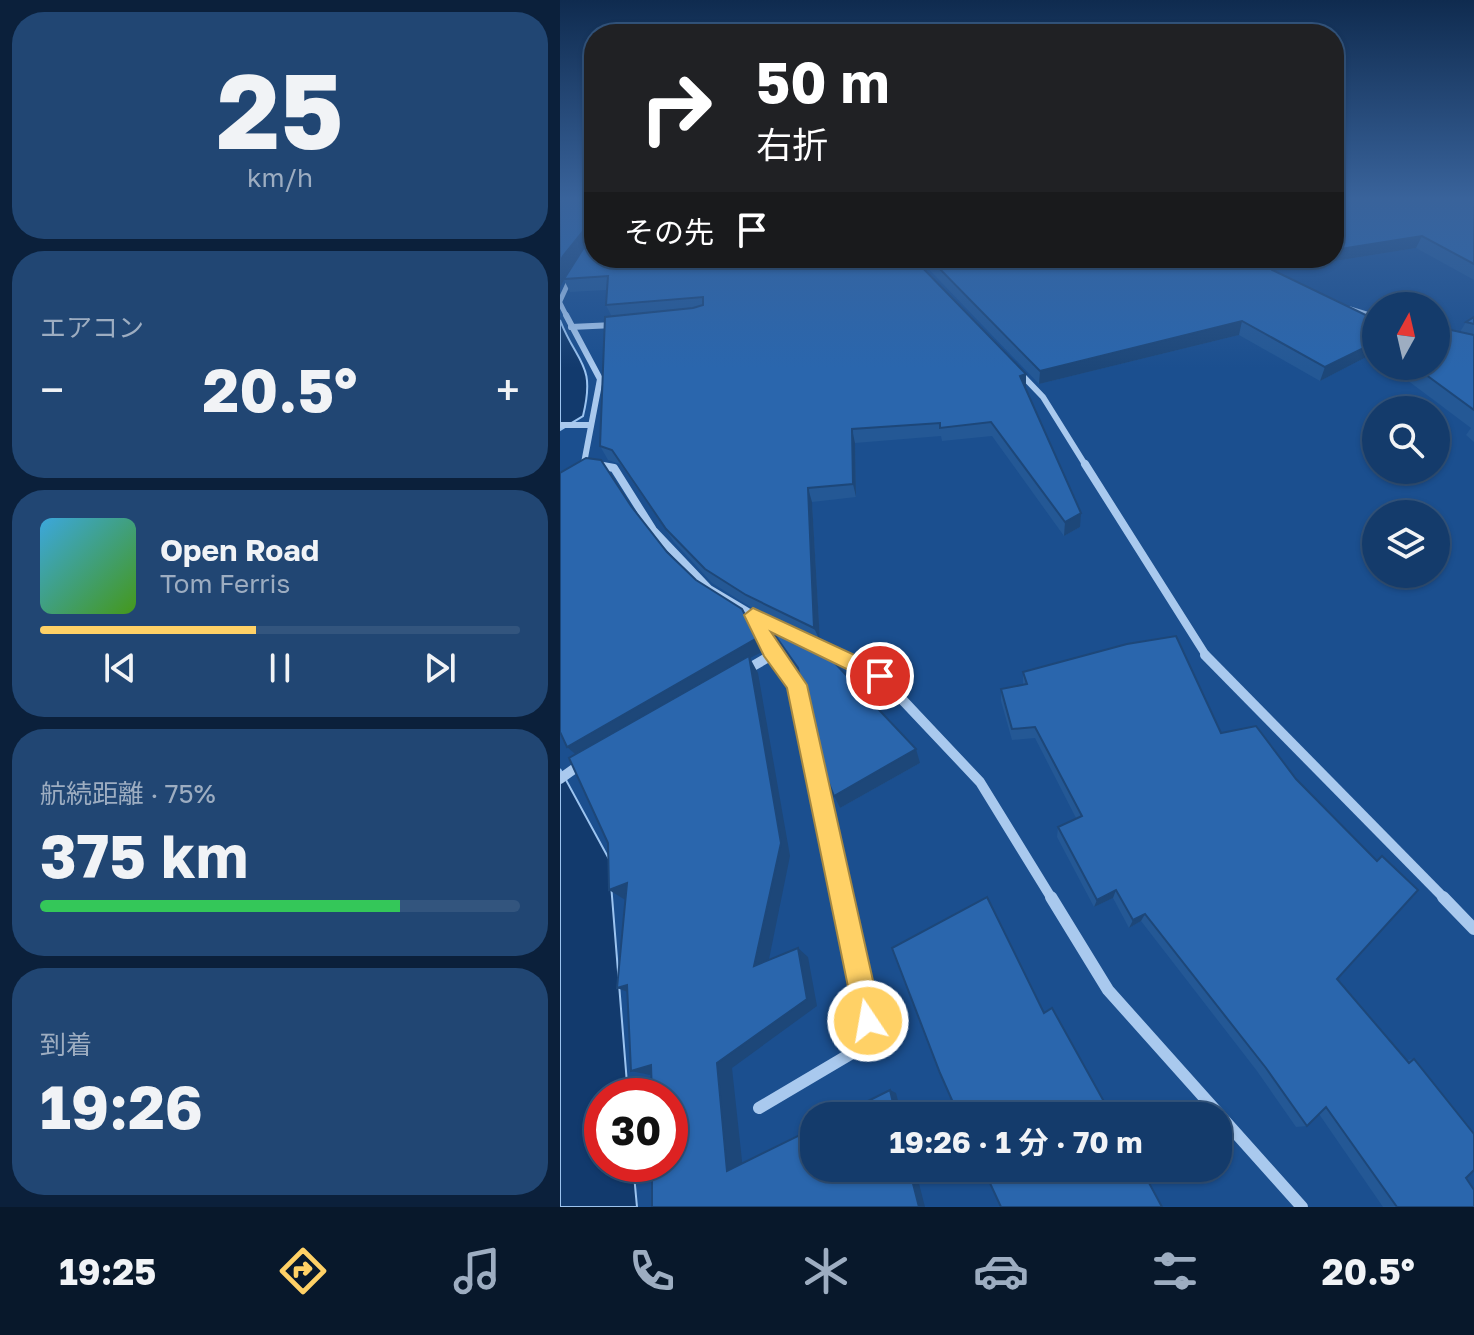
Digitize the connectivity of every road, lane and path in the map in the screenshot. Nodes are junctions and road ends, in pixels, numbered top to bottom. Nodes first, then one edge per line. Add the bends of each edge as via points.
1 (574, 272) edge
2 (560, 302) edge
3 (1346, 308) edge
4 (1362, 313) edge
5 (626, 324) edge
6 (571, 327) junction
7 (1011, 363) edge
8 (560, 425) edge
9 (591, 425) junction
10 (753, 615) junction
11 (789, 634) edge
12 (802, 640) edge
13 (773, 654) junction
14 (732, 678) edge
15 (594, 757) edge
16 (560, 779) edge
17 (1474, 929) edge
18 (759, 1108) dead end
19 (1302, 1207) edge

1 - 2 street
2 - 6 street
3 - 4 street
5 - 6 street
6 - 9 street via 600,379
7 - 17 street via 1043,397 1200,649
8 - 9 street
9 - 10 street via 584,463 614,468 662,540 709,589
10 - 11 street
10 - 13 street
12 - 19 street via 880,676 980,782 1108,990
13 - 14 street
13 - 18 street via 797,685 868,1021 852,1053
15 - 16 street

